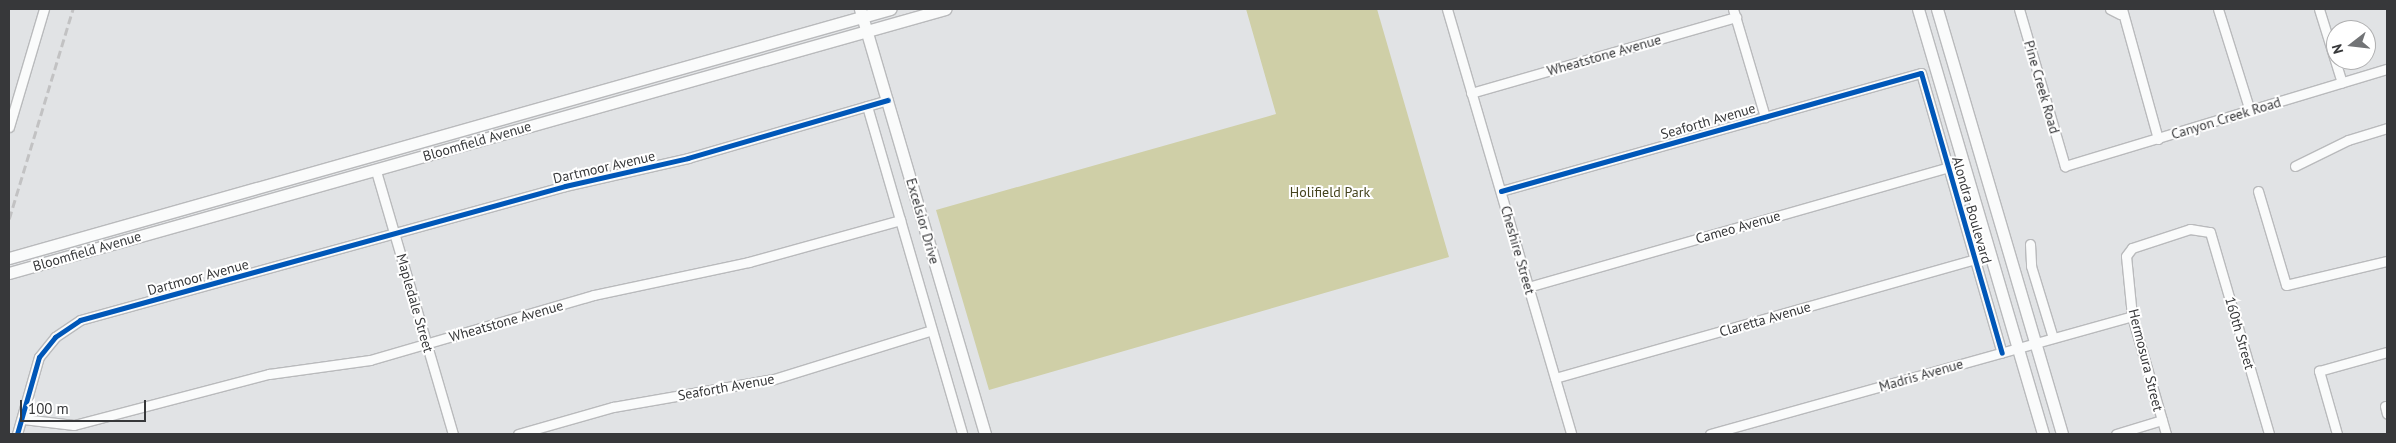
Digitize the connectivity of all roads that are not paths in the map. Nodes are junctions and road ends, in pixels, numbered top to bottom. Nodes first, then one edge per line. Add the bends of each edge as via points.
1 (44, 9) edge
2 (890, 9) edge
3 (945, 9) edge
4 (1447, 9) edge
5 (1918, 9) edge
6 (1936, 9) edge
7 (2019, 9) edge
8 (2110, 9) edge
9 (2218, 9) edge
10 (2320, 9) edge
11 (2121, 11) edge
12 (861, 13) edge
13 (1735, 13) edge
14 (867, 31) junction
15 (2387, 69) edge
16 (1921, 73) joint
17 (2342, 83) junction
18 (1471, 93) junction
19 (888, 100) junction
20 (866, 106) junction
21 (2250, 111) junction
22 (1765, 117) junction
23 (9, 127) edge
24 (2387, 128) edge
25 (425, 139) junction
26 (2158, 139) junction
27 (386, 151) junction
28 (440, 152) junction
29 (361, 158) junction
30 (418, 158) junction
31 (2065, 166) joint
32 (2296, 166) dead end
33 (1948, 168) junction
34 (376, 171) junction
35 (1501, 191) junction
36 (2258, 191) dead end
37 (900, 220) junction
38 (2210, 232) joint
39 (395, 235) junction
40 (2030, 244) dead end
41 (9, 258) edge
42 (1975, 259) junction
43 (2387, 261) edge
44 (9, 273) edge
45 (1528, 287) junction
46 (2132, 316) junction
47 (932, 330) junction
48 (2053, 338) junction
49 (2035, 343) junction
50 (427, 344) junction
51 (2018, 348) junction
52 (2387, 352) edge
53 (2002, 353) junction
54 (1555, 378) junction
55 (23, 419) junction
56 (2162, 420) junction
57 (17, 434) edge
58 (453, 434) edge
59 (518, 434) edge
60 (962, 434) edge
61 (985, 434) edge
62 (1571, 434) edge
63 (1710, 434) edge
64 (2043, 434) edge
65 (2062, 434) edge
66 (2116, 434) edge
67 (2166, 434) edge
68 (2269, 434) edge
69 (2337, 434) edge

1 - 23 street
2 - 12 main road, Bloomfield Avenue
3 - 14 main road, Bloomfield Avenue
4 - 18 street, Cheshire Street
5 - 51 main road, Alondra Boulevard
6 - 49 main road, Alondra Boulevard
7 - 31 street, Pine Creek Road
8 - 11 street
9 - 21 street
10 - 17 street
11 - 26 street
12 - 14 main road, Excelsior Drive
12 - 25 main road, Bloomfield Avenue
13 - 18 street, Wheatstone Avenue
13 - 22 street
14 - 19 main road, Excelsior Drive
14 - 28 main road, Bloomfield Avenue
15 - 17 street, Canyon Creek Road
16 - 22 street, Seaforth Avenue
16 - 33 street, Alondra Boulevard
17 - 21 street, Canyon Creek Road
18 - 35 street, Cheshire Street
19 - 20 street, Dartmoor Avenue
19 - 61 main road, Excelsior Drive
20 - 37 street, Excelsior Drive
20 - 39 street, Dartmoor Avenue
21 - 26 street, Canyon Creek Road
22 - 35 street, Seaforth Avenue
24 - 32 street via 2348,140
25 - 27 main road, Bloomfield Avenue
25 - 28 main road
25 - 30 main road
26 - 31 street, Canyon Creek Road
27 - 29 main road, Bloomfield Avenue
27 - 34 main road
28 - 30 main road, Bloomfield Avenue
29 - 34 main road
29 - 41 main road, Bloomfield Avenue
30 - 34 main road, Bloomfield Avenue
33 - 42 street, Alondra Boulevard
33 - 45 street, Cameo Avenue
34 - 39 street, Mapledale Street
34 - 44 main road, Bloomfield Avenue
35 - 45 street, Cheshire Street
36 - 43 street via 2286,285
37 - 47 street, Excelsior Drive
37 - 50 street, Wheatstone Avenue via 749,262 594,295
38 - 46 street, Hermosura Street via 2190,229 2132,248 2126,256
38 - 68 street, 160th Street
39 - 50 street, Mapledale Street
39 - 55 street, Dartmoor Avenue via 80,320 55,337 39,357
40 - 48 street via 2030,266
42 - 53 street, Alondra Boulevard
42 - 54 street, Claretta Avenue
45 - 54 street, Cheshire Street
46 - 48 street, Madris Avenue
46 - 56 street, Hermosura Street
47 - 59 street, Seaforth Avenue via 774,379 613,407
47 - 60 street, Excelsior Drive
48 - 49 street, Madris Avenue
49 - 51 street, Madris Avenue
49 - 65 main road, Alondra Boulevard
50 - 55 street, Wheatstone Avenue via 370,360 269,374 74,425
50 - 58 street, Mapledale Street
51 - 53 street, Madris Avenue
51 - 64 main road, Alondra Boulevard
52 - 69 street via 2319,372
53 - 63 street, Madris Avenue
54 - 62 street, Cheshire Street
55 - 57 street, Dartmoor Avenue
56 - 66 street
56 - 67 street, Hermosura Street

